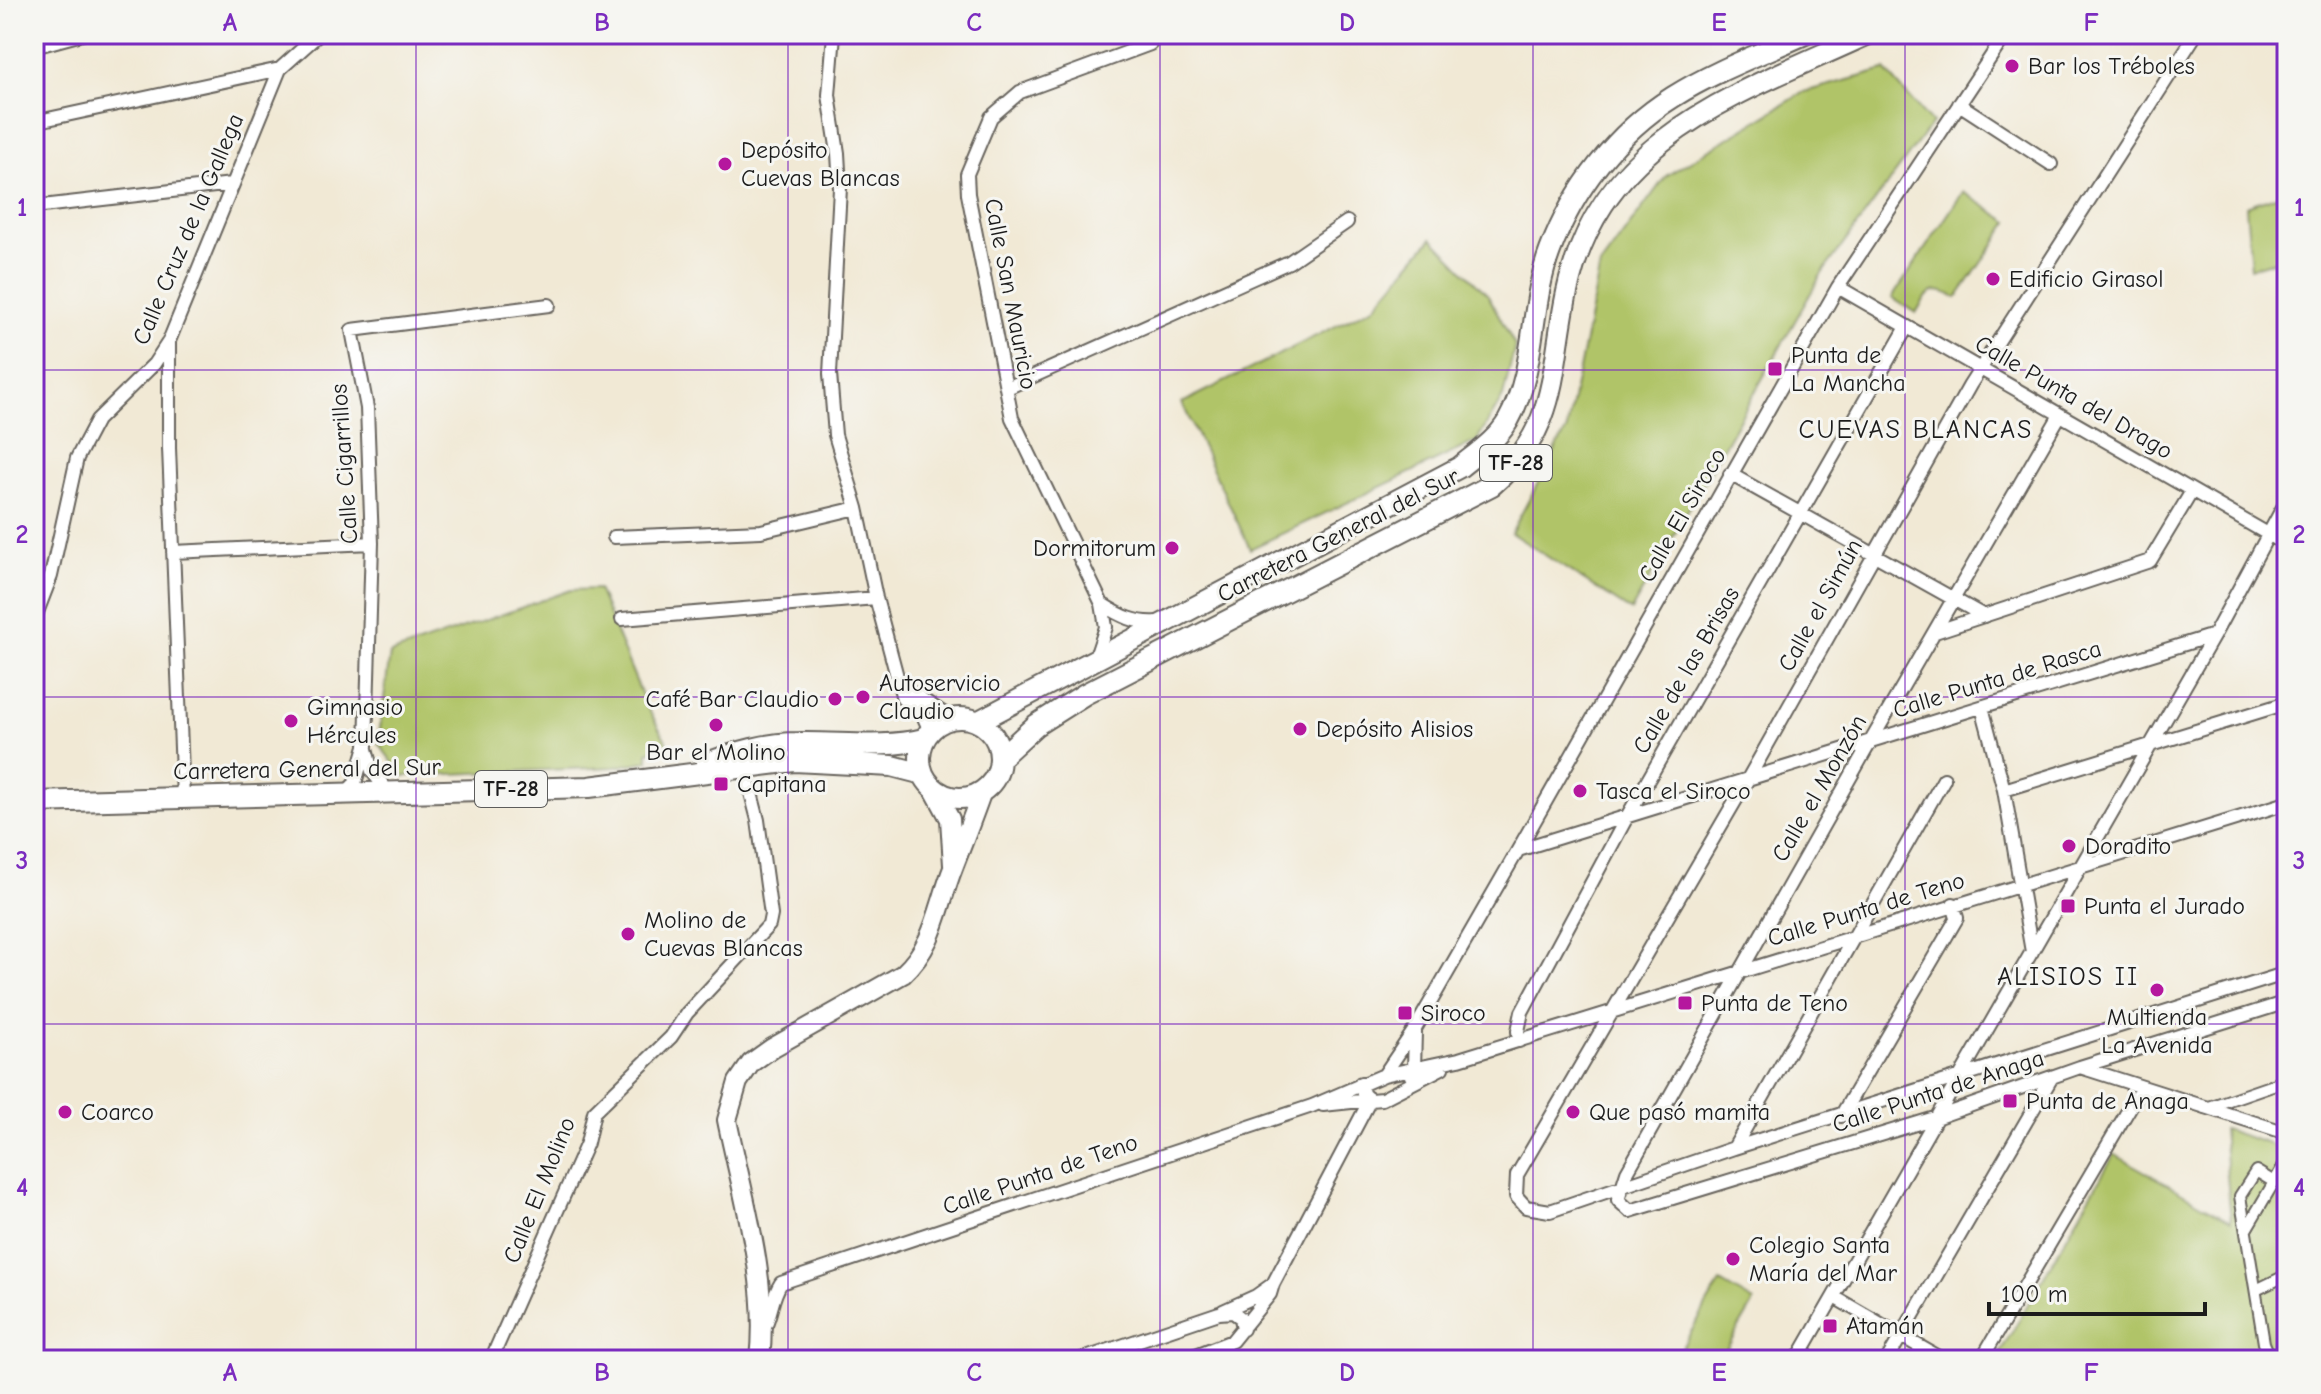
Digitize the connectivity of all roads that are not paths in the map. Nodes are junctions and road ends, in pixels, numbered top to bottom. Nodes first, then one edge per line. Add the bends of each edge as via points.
1 (82, 34) edge
2 (319, 34) edge
3 (834, 34) edge
4 (1158, 34) edge
5 (1805, 34) edge
6 (1868, 34) edge
7 (2196, 34) edge
8 (2002, 37) edge
9 (34, 47) edge
10 (280, 69) junction
11 (1959, 104) junction
12 (34, 122) edge
13 (2051, 164) dead end
14 (232, 184) junction
15 (34, 207) edge
16 (1347, 222) dead end
17 (1838, 287) junction
18 (549, 305) dead end
19 (1907, 327) junction
20 (169, 341) junction
21 (1980, 369) junction
22 (1007, 388) junction
23 (2060, 415) junction
24 (1730, 474) junction
25 (2192, 491) junction
26 (2287, 500) edge
27 (857, 508) junction
28 (1801, 514) junction
29 (2267, 534) junction
30 (614, 537) dead end
31 (372, 543) junction
32 (2287, 545) edge
33 (173, 552) junction
34 (1873, 554) junction
35 (876, 598) junction
36 (1954, 599) junction
37 (1102, 604) junction
38 (1984, 616) junction
39 (622, 619) dead end
40 (34, 620) edge
41 (1165, 621) junction
42 (1935, 632) junction
43 (2214, 635) junction
44 (1096, 657) junction
45 (901, 688) junction
46 (2287, 703) edge
47 (1982, 707) junction
48 (952, 719) junction
49 (977, 722) junction
50 (927, 735) junction
51 (1871, 741) junction
52 (2150, 745) junction
53 (366, 746) junction
54 (1000, 758) junction
55 (744, 766) junction
56 (677, 774) junction
57 (1748, 779) junction
58 (1944, 779) dead end
59 (927, 780) junction
60 (2004, 790) junction
61 (982, 791) junction
62 (390, 793) junction
63 (344, 795) junction
64 (183, 798) junction
65 (34, 802) edge
66 (2287, 803) edge
67 (1628, 815) junction
68 (1518, 850) junction
69 (2080, 867) junction
70 (953, 868) junction
71 (2022, 883) junction
72 (1953, 904) junction
73 (1858, 934) junction
74 (2032, 952) junction
75 (1740, 972) junction
76 (2287, 973) edge
77 (2287, 1002) edge
78 (1613, 1012) junction
79 (1415, 1029) junction
80 (1519, 1041) junction
81 (1459, 1059) junction
82 (2080, 1067) junction
83 (1414, 1069) junction
84 (1384, 1075) junction
85 (1961, 1076) junction
86 (2052, 1077) junction
87 (2287, 1080) edge
88 (1361, 1083) junction
89 (2142, 1087) junction
90 (1392, 1094) junction
91 (1370, 1100) junction
92 (1334, 1104) junction
93 (1312, 1106) junction
94 (2205, 1108) junction
95 (1841, 1116) junction
96 (1935, 1118) junction
97 (1355, 1127) junction
98 (2284, 1132) edge
99 (1734, 1148) junction
100 (2287, 1160) edge
101 (2274, 1182) junction
102 (1623, 1187) junction
103 (1526, 1207) joint
104 (2247, 1228) junction
105 (755, 1256) junction
106 (2287, 1275) edge
107 (781, 1283) junction
108 (1273, 1284) junction
109 (2256, 1290) junction
110 (1834, 1297) junction
111 (1219, 1313) junction
112 (1243, 1329) junction
113 (763, 1331) junction
114 (1901, 1336) junction
115 (491, 1360) edge
116 (760, 1360) edge
117 (1080, 1360) edge
118 (1183, 1360) edge
119 (1797, 1360) edge
120 (1887, 1360) edge
121 (1943, 1360) edge
122 (1981, 1360) edge
123 (2271, 1360) edge

1 - 9 street
2 - 10 street, Calle Cruz de la Gallega
3 - 27 street via 829,95 840,188 830,374 835,435
4 - 22 street, Calle San Mauricio via 1150,44 1020,92 991,117 985,131 967,174 968,194
5 - 41 main road, Carretera General del Sur / TF-28 via 1672,97 1600,162 1570,206 1549,252 1524,384 1507,422 1489,444 1460,467
6 - 54 main road, Carretera General del Sur / TF-28 via 1699,114 1636,163 1603,205 1584,241 1567,291 1549,403 1532,441 1492,485 1085,694 1036,725
7 - 21 street, Calle el Simún
8 - 11 street, Calle El Siroco
10 - 12 street
10 - 14 street, Calle Cruz de la Gallega
11 - 13 street
11 - 17 street, Calle El Siroco
14 - 15 street
14 - 20 street, Calle Cruz de la Gallega
16 - 22 street via 1289,262
17 - 19 street, Calle Punta del Drago
17 - 24 street, Calle El Siroco
18 - 31 street, Calle Cigarrillos via 352,330 367,408
19 - 21 street, Calle Punta del Drago
19 - 28 street, Calle de las Brisas
20 - 33 street
20 - 40 street, Calle Cruz de la Gallega via 154,364 97,420 77,458 51,576
21 - 23 street, Calle Punta del Drago
21 - 34 street, Calle el Simún
22 - 37 street, Calle San Mauricio via 1012,418
23 - 25 street, Calle Punta del Drago
23 - 36 street, Calle el Monzón
24 - 28 street
24 - 68 street, Calle El Siroco
25 - 29 street, Calle Punta del Drago
25 - 38 street via 2150,561
26 - 29 street
27 - 30 street via 761,531
27 - 35 street
28 - 34 street
28 - 67 street, Calle de las Brisas
29 - 32 street, Calle Punta del Drago
29 - 43 street
31 - 33 street
31 - 53 street, Calle Cigarrillos
33 - 64 street
34 - 36 street
34 - 57 street, Calle el Simún
35 - 39 street
35 - 45 street
36 - 38 street
36 - 42 street, Calle el Monzón
37 - 41 street via 1136,621
37 - 44 street, Calle San Mauricio via 1106,627
38 - 42 street
41 - 44 main road, Carretera General del Sur / TF-28
42 - 51 street, Calle el Monzón
43 - 47 street, Calle Punta de Rasca
43 - 52 street
44 - 49 main road, Carretera General del Sur / TF-28
45 - 48 street
45 - 50 street via 903,699 922,713
46 - 52 street
47 - 51 street, Calle Punta de Rasca
47 - 60 street
48 - 49 main road
48 - 50 main road, TF-28
49 - 54 main road via 996,741
50 - 56 main road, Carretera General del Sur / TF-28 via 894,745 760,746
50 - 59 main road via 920,756
51 - 57 street, Calle Punta de Rasca
51 - 75 street, Calle el Monzón
52 - 60 street
52 - 69 street
53 - 62 street via 372,771
53 - 63 street via 355,783
54 - 61 main road, TF-28 via 994,778
55 - 56 main road, Carretera General del Sur / TF-28
55 - 59 main road, Carretera General del Sur / TF-28 via 844,762 892,766
55 - 115 street, Calle El Molino via 758,820 769,925 671,1037 594,1112 587,1143
56 - 62 main road, Carretera General del Sur / TF-28 via 589,787
57 - 67 street, Calle Punta de Rasca
57 - 78 street, Calle el Simún
58 - 73 street
59 - 61 main road, TF-28 via 950,797
59 - 70 main road via 950,819
60 - 71 street
61 - 70 main road
62 - 63 main road, Carretera General del Sur / TF-28
63 - 64 main road, Carretera General del Sur / TF-28
64 - 65 main road, Carretera General del Sur / TF-28
66 - 69 street, Calle Punta de Teno
67 - 68 street, Calle Punta de Rasca
67 - 80 street, Calle de las Brisas via 1522,1012
68 - 79 street, Calle El Siroco
69 - 71 street, Calle Punta de Teno
69 - 74 street
70 - 105 main road via 917,961 772,1048 751,1063 738,1082 727,1120
71 - 72 street, Calle Punta de Teno
71 - 74 street
72 - 73 street, Calle Punta de Teno
72 - 95 street via 1957,918
73 - 75 street, Calle Punta de Teno
73 - 99 street
74 - 85 street
75 - 78 street, Calle Punta de Teno
75 - 102 street, Calle el Monzón
76 - 85 street, Calle Punta de Anaga
77 - 82 street, Calle Punta de Anaga
78 - 80 street, Calle Punta de Teno
78 - 103 street, Calle el Simún via 1517,1175 1516,1196
79 - 83 street, Calle El Siroco
79 - 84 street, Calle El Siroco
80 - 81 street, Calle Punta de Teno
81 - 83 street, Calle Punta de Teno
81 - 90 street, Calle Punta de Teno
82 - 86 street, Calle Punta de Anaga
82 - 89 street
83 - 84 street, Calle Punta de Teno
83 - 90 street
84 - 88 street, Calle Punta de Teno
85 - 95 street, Calle Punta de Anaga
85 - 96 street
86 - 96 street, Calle Punta de Anaga
86 - 114 street
87 - 94 street
88 - 91 street
88 - 93 street, Calle Punta de Teno
89 - 94 street
89 - 122 street
90 - 91 street, Calle Punta de Teno
91 - 92 street, Calle Punta de Teno
91 - 97 street
92 - 93 street, Calle Punta de Teno
92 - 97 street via 1345,1110
93 - 107 street, Calle Punta de Teno
94 - 98 street
95 - 99 street, Calle Punta de Anaga
96 - 102 street, Calle Punta de Anaga via 1630,1211 1618,1200
96 - 110 street
97 - 108 street
99 - 102 street, Calle Punta de Anaga
100 - 101 street
101 - 104 street
101 - 104 street via 2256,1171 2240,1196
102 - 103 street, Calle Punta de Anaga via 1550,1211
104 - 109 street
105 - 107 street
105 - 113 main road
106 - 109 street
107 - 113 street
108 - 111 street
108 - 112 street
109 - 123 street
110 - 114 street
110 - 119 street
111 - 112 street via 1233,1312
111 - 117 street
112 - 118 street via 1232,1341
113 - 116 main road
114 - 120 street
114 - 121 street

